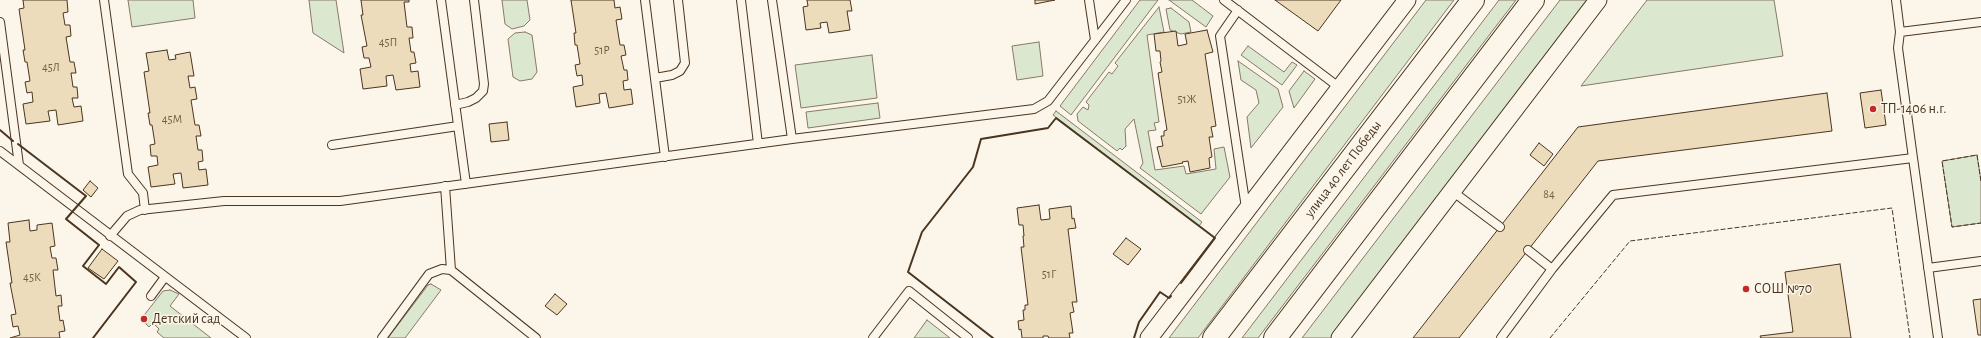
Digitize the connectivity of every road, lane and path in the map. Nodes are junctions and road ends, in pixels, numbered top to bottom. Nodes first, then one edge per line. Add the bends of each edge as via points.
1 (104, 0) edge
2 (441, 0) edge
3 (474, 0) edge
4 (645, 0) edge
5 (678, 0) edge
6 (741, 0) edge
7 (772, 0) edge
8 (1089, 0) edge
9 (1126, 0) edge
10 (1224, 0) edge
11 (1407, 0) edge
12 (1472, 0) edge
13 (1533, 0) edge
14 (1598, 0) edge
15 (1896, 0) edge
16 (1238, 10) junction
17 (0, 22) edge
18 (1981, 22) edge
19 (1900, 32) junction
20 (1095, 40) junction
21 (655, 78) junction
22 (1340, 88) junction
23 (454, 104) junction
24 (458, 126) junction
25 (792, 139) junction
26 (758, 144) junction
27 (332, 145) dead end
28 (0, 151) edge
29 (665, 157) junction
30 (1913, 158) junction
31 (19, 165) junction
32 (466, 184) junction
33 (444, 186) junction
34 (1452, 191) junction
35 (145, 210) junction
36 (1246, 211) junction
37 (1500, 228) dead end
38 (110, 236) junction
39 (1528, 250) dead end
40 (1981, 261) edge
41 (1928, 268) junction
42 (1552, 269) junction
43 (452, 270) junction
44 (165, 277) junction
45 (151, 296) dead end
46 (246, 338) edge
47 (382, 338) edge
48 (536, 338) edge
49 (873, 338) edge
50 (968, 338) edge
51 (1149, 338) edge
52 (1214, 338) edge
53 (1275, 338) edge
54 (1340, 338) edge
55 (1502, 338) edge
56 (1938, 338) edge

1 - 35 lane via 128,174 143,193
2 - 23 lane
3 - 23 lane via 483,91 468,102
4 - 21 lane
5 - 21 lane via 685,63 672,75
6 - 26 lane
7 - 25 lane
8 - 20 lane
9 - 20 lane
10 - 16 lane
11 - 22 street
12 - 52 main road, улица 40 лет Победы
13 - 53 main road
14 - 34 street
15 - 19 lane
16 - 22 lane
16 - 36 lane via 1220,36
17 - 31 lane
18 - 19 lane
19 - 30 lane via 1898,48
20 - 25 lane via 1048,101 1034,109
21 - 29 lane
22 - 36 street
23 - 24 lane
24 - 27 lane
24 - 32 lane
25 - 26 lane
26 - 29 lane
28 - 31 lane
29 - 32 lane
30 - 41 lane
30 - 42 lane via 1613,195
31 - 38 lane
32 - 33 lane
33 - 35 lane via 340,201 224,201
33 - 43 lane
34 - 37 lane
34 - 54 street
35 - 38 lane via 127,216
36 - 51 street
38 - 44 lane
39 - 42 lane
40 - 41 lane
41 - 56 lane
42 - 55 lane
43 - 47 lane via 436,270 430,274
43 - 48 lane
44 - 45 lane
44 - 46 lane
49 - 50 lane via 909,291

